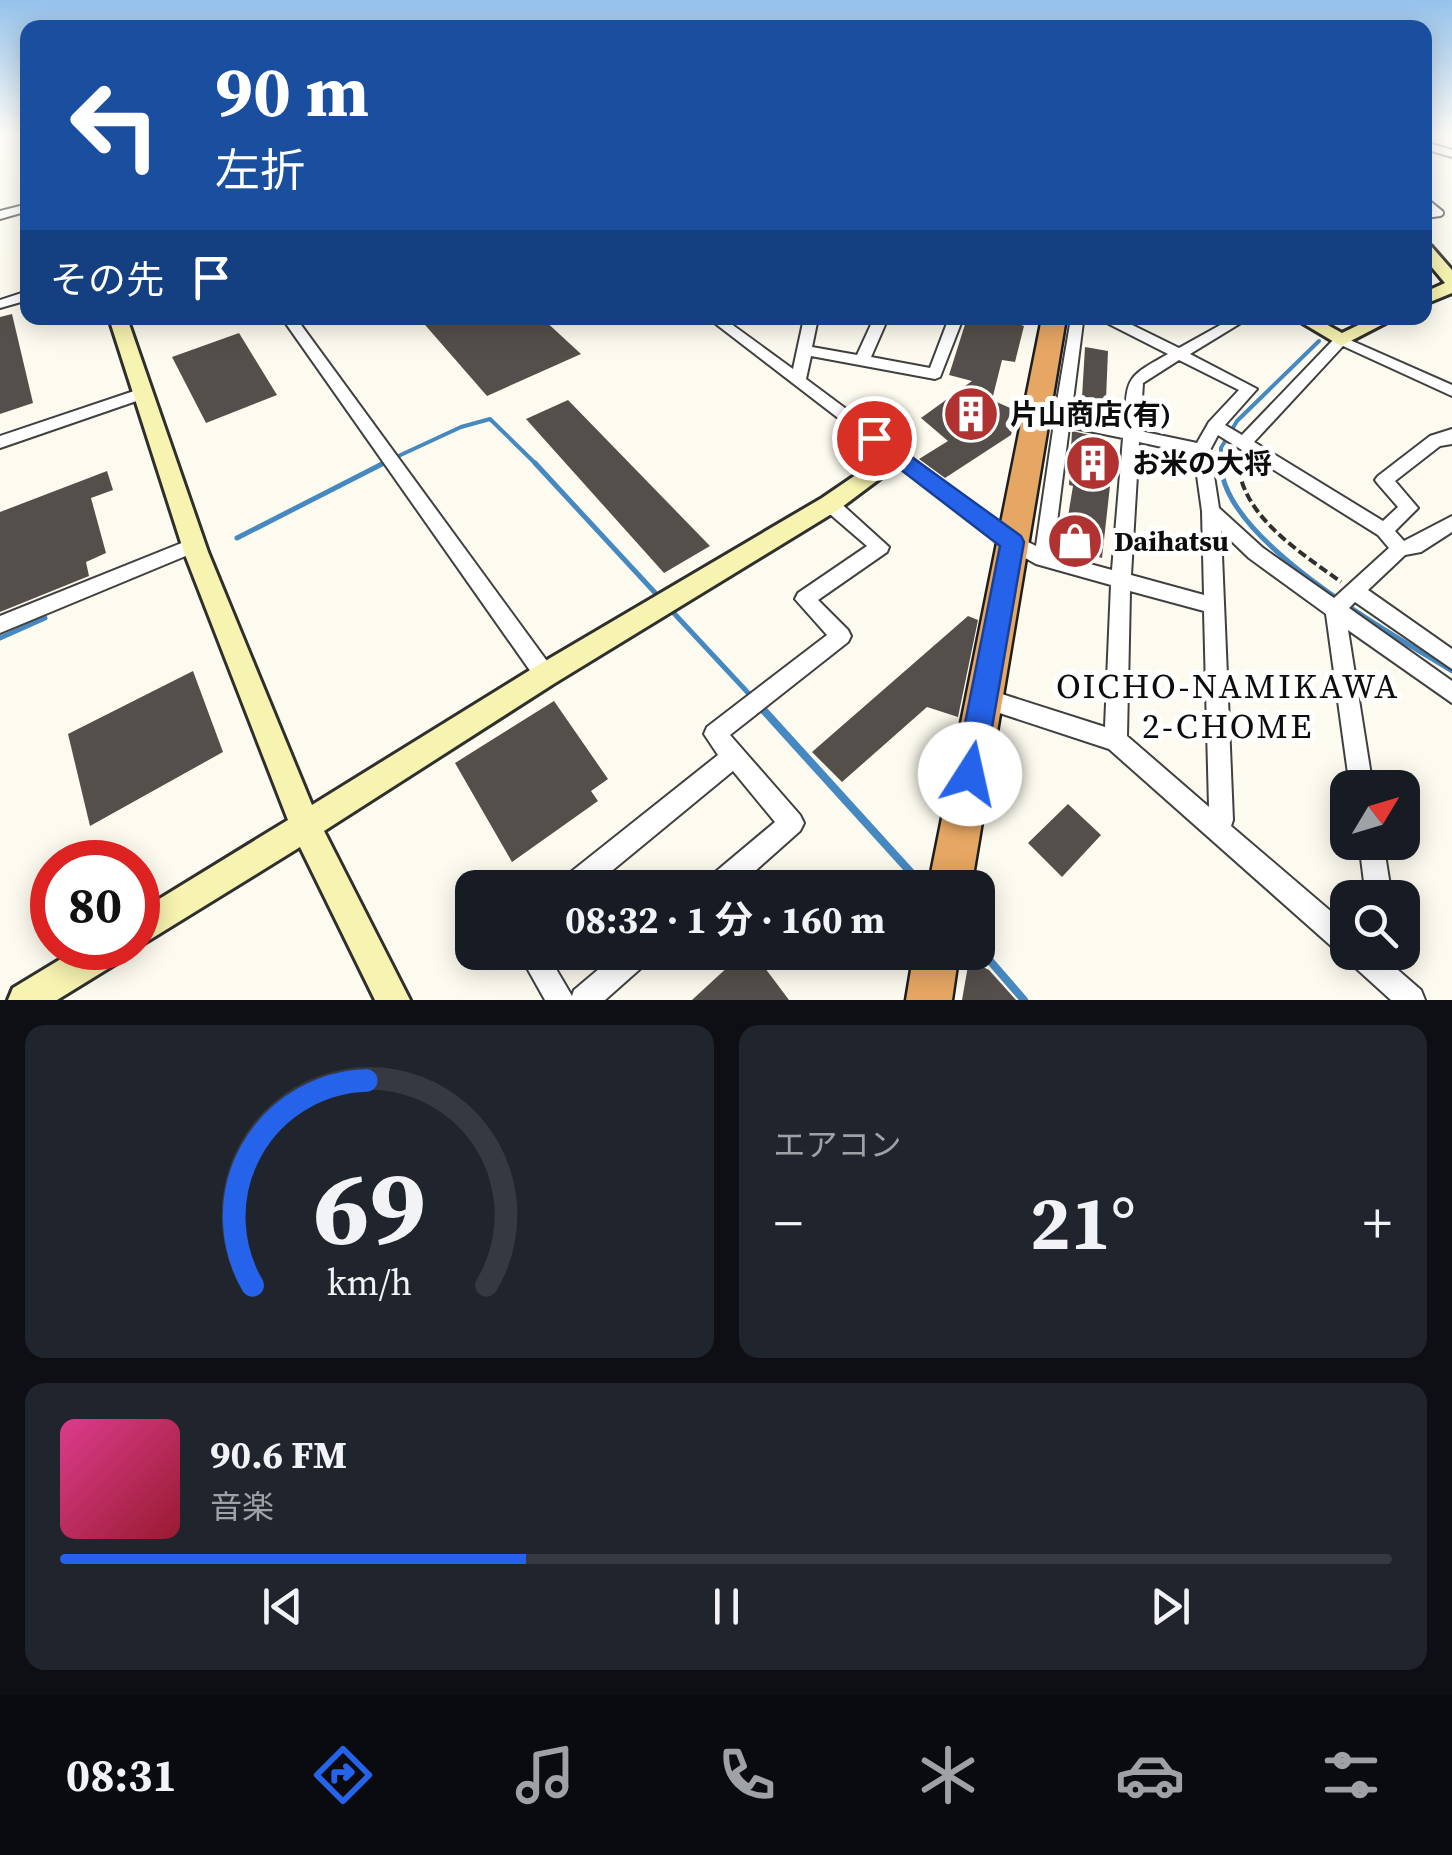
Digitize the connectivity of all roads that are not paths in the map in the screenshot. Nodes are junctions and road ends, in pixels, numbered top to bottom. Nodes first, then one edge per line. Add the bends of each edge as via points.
1 (1432, 258) edge
2 (1452, 283) edge
3 (120, 325) edge
4 (294, 325) edge
5 (724, 325) edge
6 (810, 325) edge
7 (879, 325) edge
8 (954, 325) edge
9 (1054, 325) edge
10 (1075, 325) edge
11 (1122, 325) edge
12 (1229, 325) edge
13 (1314, 325) edge
14 (1371, 325) edge
15 (1340, 340) junction
16 (805, 350) junction
17 (1176, 353) junction
18 (862, 360) junction
19 (798, 382) junction
20 (1452, 390) edge
21 (143, 392) junction
22 (1048, 416) junction
23 (1215, 426) junction
24 (1133, 435) junction
25 (1452, 435) edge
26 (0, 442) edge
27 (1245, 442) junction
28 (1202, 450) junction
29 (899, 456) junction
30 (830, 504) junction
31 (1211, 511) junction
32 (1452, 523) edge
33 (1384, 530) junction
34 (1012, 542) junction
35 (194, 545) junction
36 (1400, 550) junction
37 (1043, 560) junction
38 (1121, 581) junction
39 (1354, 591) junction
40 (1214, 606) junction
41 (1335, 609) junction
42 (0, 625) edge
43 (1452, 660) edge
44 (544, 675) junction
45 (1452, 693) edge
46 (983, 698) junction
47 (1116, 742) junction
48 (734, 756) junction
49 (1359, 770) edge
50 (1214, 827) junction
51 (306, 828) junction
52 (593, 870) edge
53 (737, 870) edge
54 (952, 870) edge
55 (160, 918) edge
56 (1330, 928) edge
57 (74, 970) edge
58 (542, 970) edge
59 (619, 970) edge
60 (935, 970) edge
61 (1389, 970) edge
62 (25, 1000) edge
63 (393, 1000) edge
64 (560, 1000) edge
65 (584, 1000) edge
66 (929, 1000) edge
67 (1411, 1000) edge

1 - 2 street
3 - 21 street
4 - 44 street
5 - 19 street
6 - 16 street
7 - 18 street
8 - 18 street via 936,374
9 - 22 highway
10 - 22 street
11 - 17 street
12 - 17 street
13 - 15 street
14 - 15 street
15 - 20 street
15 - 27 street
16 - 18 street
16 - 19 street
17 - 23 street via 1249,389
17 - 24 street via 1135,383
19 - 29 street
21 - 26 street
21 - 35 street
22 - 24 street
22 - 34 highway
22 - 37 street
23 - 27 street
23 - 28 street
24 - 28 street
24 - 38 street
25 - 33 street via 1384,480 1409,508
27 - 33 street
28 - 31 street
29 - 30 street
29 - 34 street
30 - 44 street
30 - 48 street via 880,546 805,599 841,636 715,734
31 - 40 street
31 - 41 street via 1256,553
32 - 36 street
33 - 36 street
34 - 37 street
34 - 46 highway
35 - 42 street
35 - 51 street
36 - 39 street
37 - 38 street
38 - 40 street
38 - 47 street
39 - 41 street
39 - 43 street
40 - 50 street via 1221,820
41 - 45 street
41 - 49 street
44 - 51 street
46 - 47 street
46 - 54 highway
47 - 50 street
48 - 52 street
48 - 53 street via 792,823
50 - 56 street
51 - 55 street
51 - 63 street
57 - 62 street
58 - 64 street
59 - 65 street
60 - 66 highway
61 - 67 street

